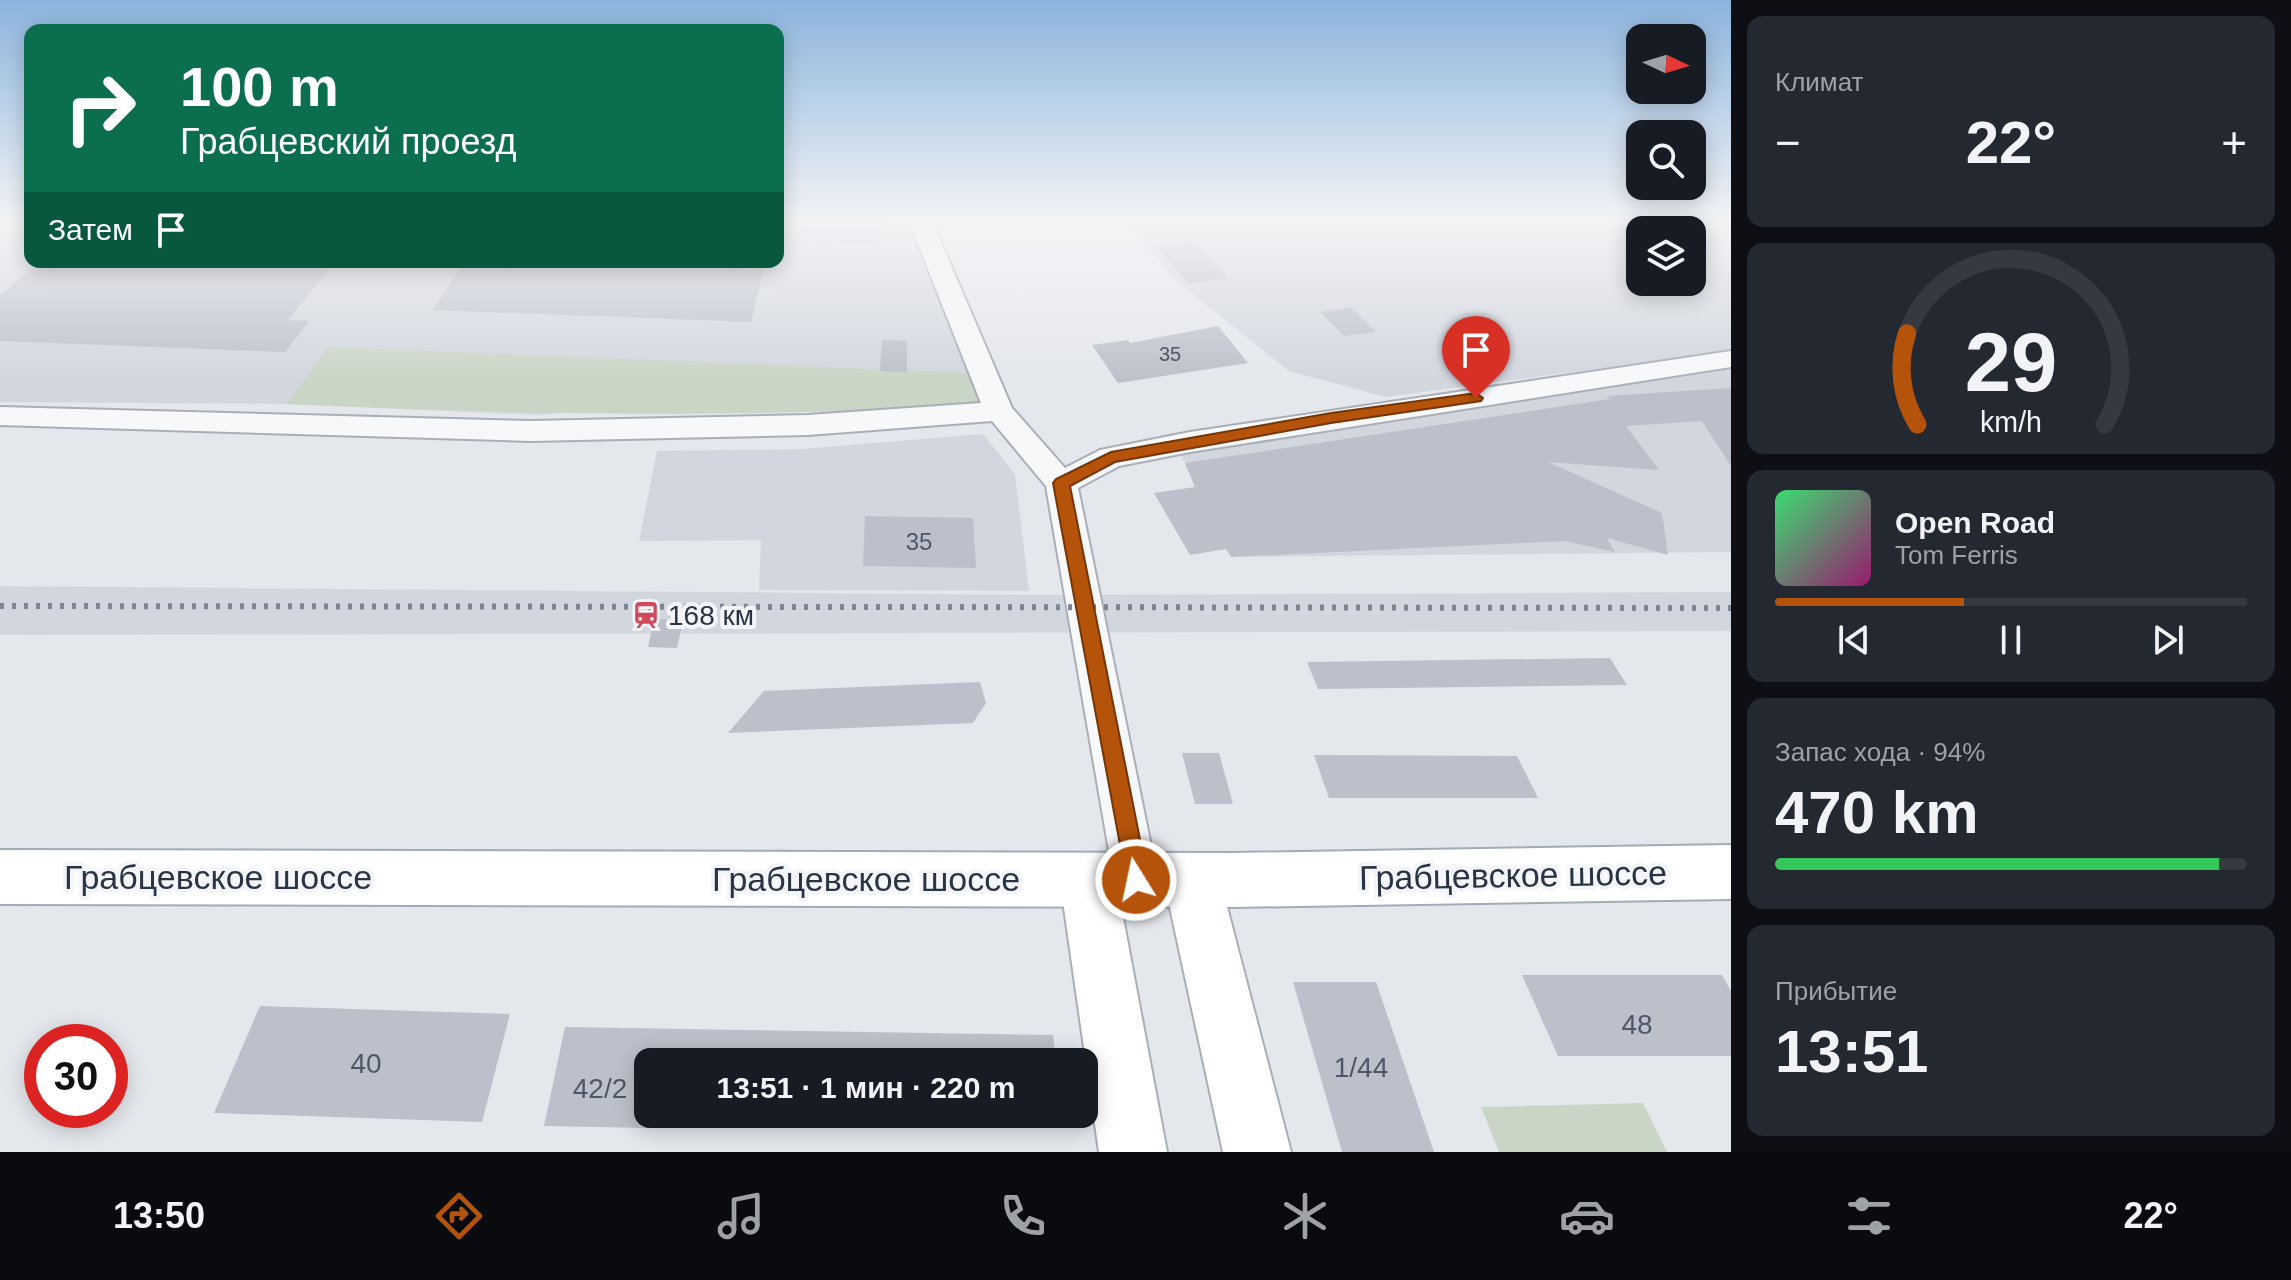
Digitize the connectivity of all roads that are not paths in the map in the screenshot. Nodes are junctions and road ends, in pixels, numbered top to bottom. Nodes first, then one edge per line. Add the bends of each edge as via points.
1 (942, 275) edge
2 (1731, 359) edge
3 (999, 411) junction
4 (0, 416) edge
5 (1061, 483) junction
6 (1731, 872) edge
7 (0, 877) edge
8 (1139, 880) junction
9 (1133, 1152) edge
10 (1257, 1152) edge

1 - 3 street
2 - 5 street via 1190,442 1111,457
3 - 4 street via 808,425 531,431
3 - 5 street
5 - 8 street
6 - 8 main road, Грабцевское шоссе
7 - 8 main road, Грабцевское шоссе
8 - 9 main road
8 - 10 main road

